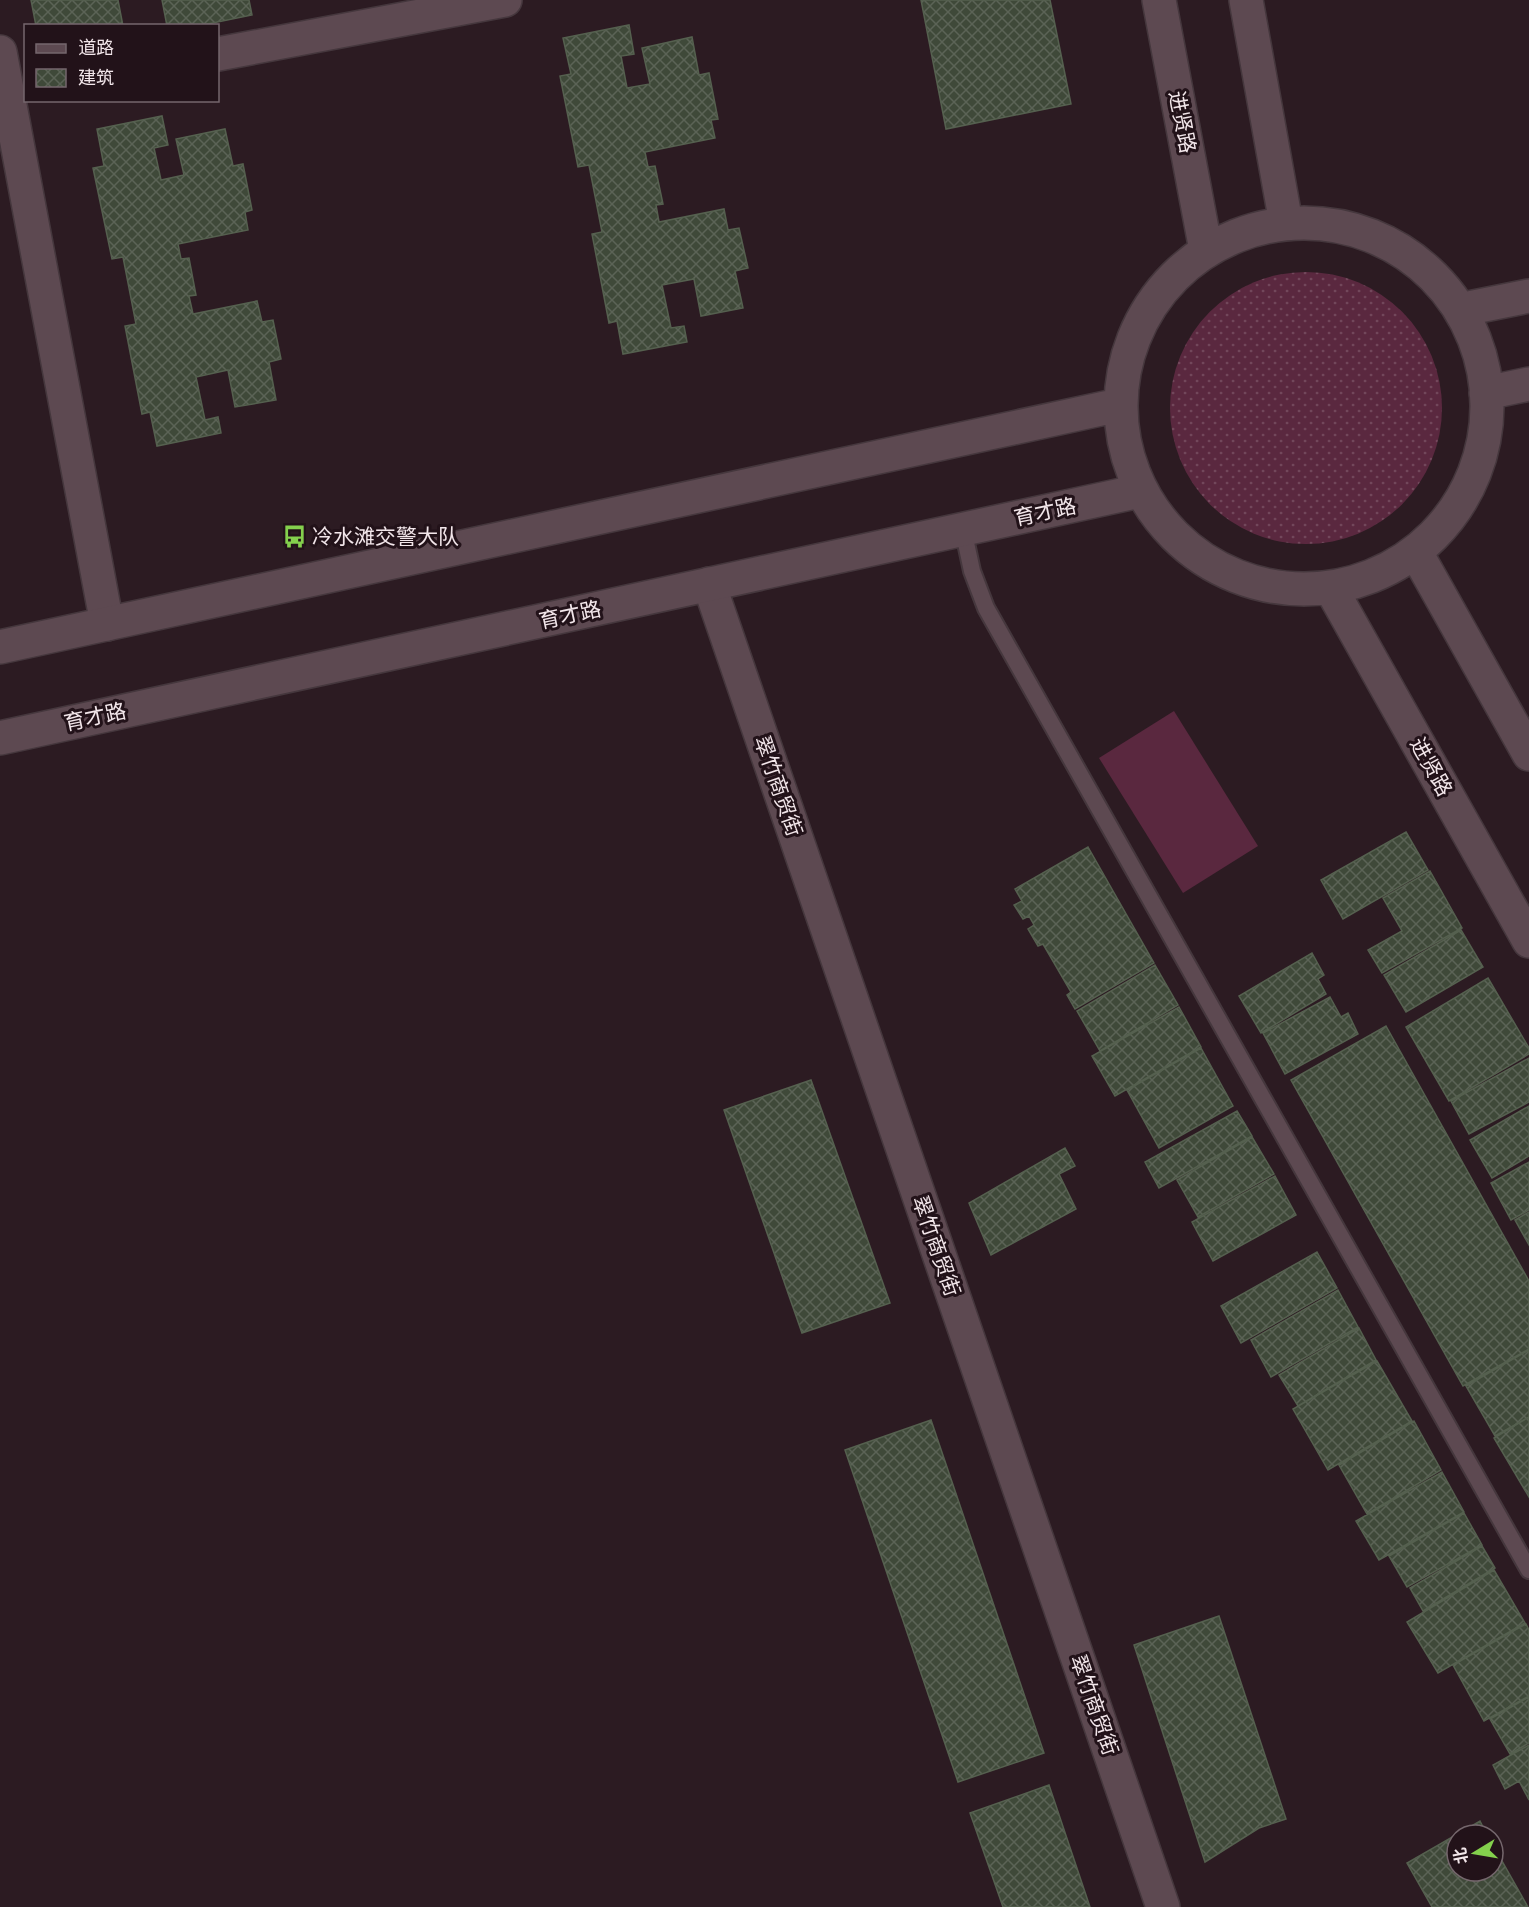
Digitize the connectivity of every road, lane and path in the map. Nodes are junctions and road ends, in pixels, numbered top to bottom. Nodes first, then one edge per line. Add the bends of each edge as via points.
1 (505, 0) edge
2 (1159, 0) edge
3 (1246, 0) edge
4 (0, 52) edge
5 (219, 54) edge
6 (11, 93) edge
7 (1286, 223) junction
8 (1205, 245) junction
9 (1529, 296) edge
10 (1464, 309) junction
11 (1529, 384) edge
12 (1486, 393) junction
13 (1119, 405) junction
14 (1140, 491) junction
15 (963, 530) junction
16 (1418, 556) junction
17 (709, 584) junction
18 (1333, 592) junction
19 (107, 624) junction
20 (0, 647) edge
21 (0, 738) edge
22 (1529, 754) edge
23 (1529, 941) edge
24 (1529, 1570) edge
25 (1163, 1907) edge

1 - 5 main road
2 - 8 main road, 进贤路
3 - 7 main road
4 - 6 main road
6 - 19 main road
7 - 8 main road
7 - 10 main road via 1353,229 1419,259
8 - 13 main road via 1163,287 1133,338
9 - 10 main road
10 - 12 main road
11 - 12 main road
12 - 16 main road via 1481,444 1460,505
13 - 14 main road
13 - 19 main road
14 - 15 main road, 育才路
14 - 18 main road via 1191,553 1264,590
15 - 17 main road, 育才路
15 - 24 lane via 986,608
16 - 18 main road
16 - 22 main road
17 - 21 main road, 育才路
17 - 25 main road, 翠竹商贸街
18 - 23 main road, 进贤路
19 - 20 main road

